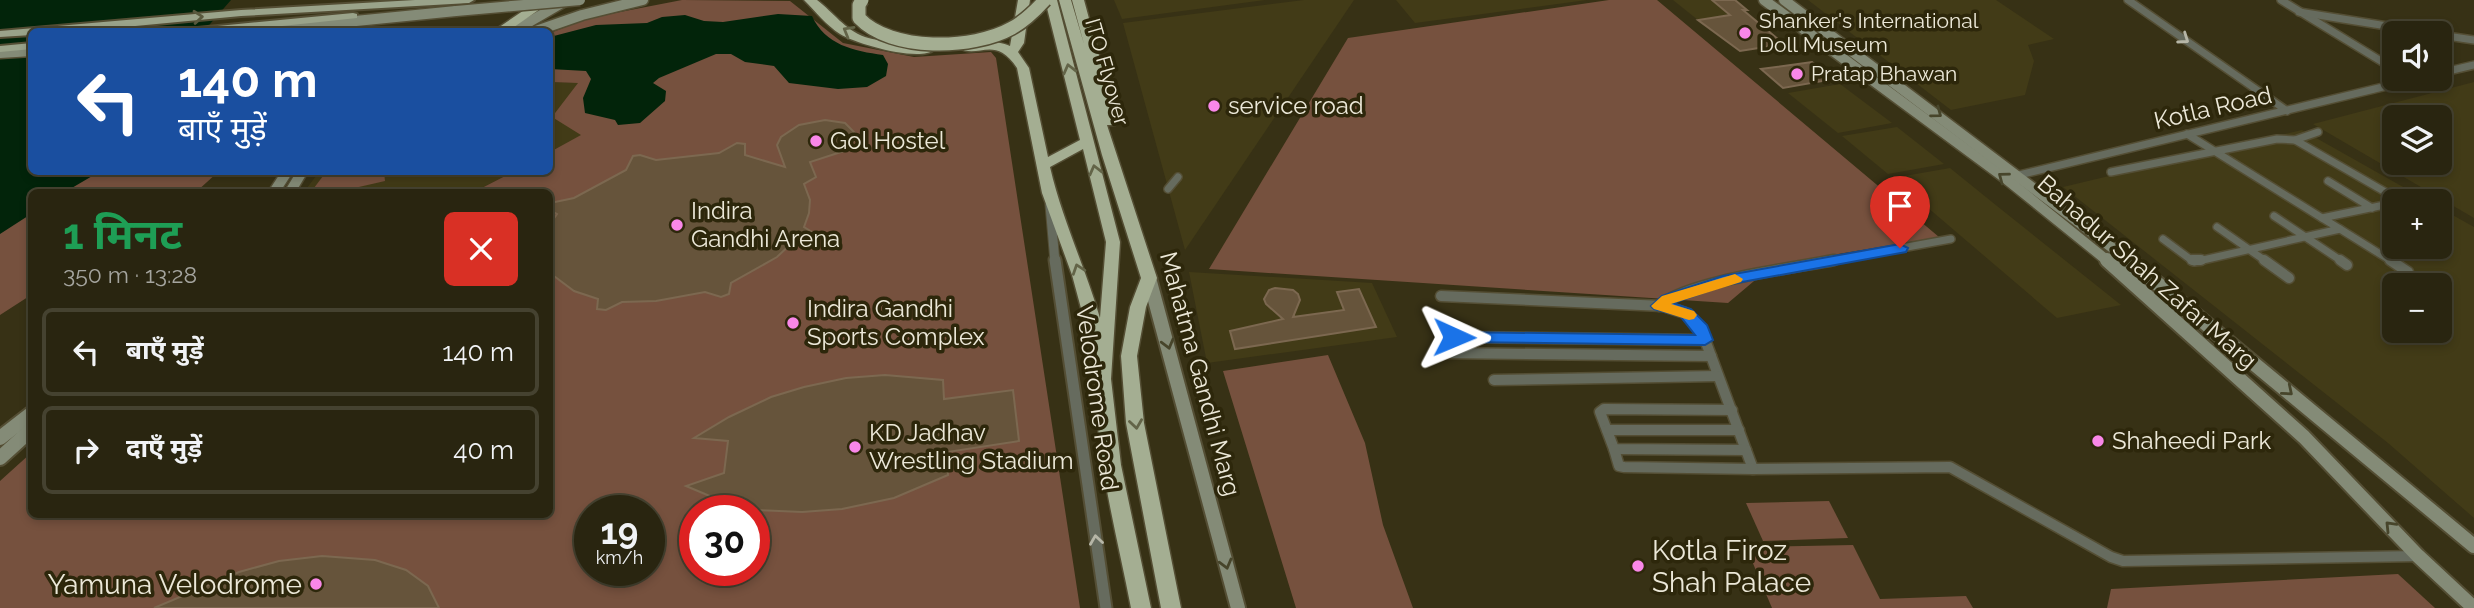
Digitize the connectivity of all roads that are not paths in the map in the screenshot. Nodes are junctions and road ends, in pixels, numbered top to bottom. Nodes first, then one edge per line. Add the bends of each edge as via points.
1 (469, 0) edge
2 (524, 0) edge
3 (547, 0) edge
4 (568, 0) edge
5 (580, 0) edge
6 (643, 0) edge
7 (810, 0) edge
8 (863, 0) edge
9 (1024, 0) edge
10 (1045, 0) edge
11 (1051, 0) edge
12 (1065, 0) edge
13 (1078, 0) edge
14 (1764, 0) edge
15 (1783, 0) edge
16 (2128, 0) edge
17 (2281, 0) edge
18 (2299, 12) junction
19 (382, 17) junction
20 (2382, 25) edge
21 (76, 28) edge
22 (227, 28) edge
23 (281, 28) edge
24 (504, 28) edge
25 (519, 28) edge
26 (545, 28) edge
27 (28, 32) edge
28 (0, 34) edge
29 (2452, 36) edge
30 (2474, 40) edge
31 (28, 48) edge
32 (0, 51) edge
33 (1012, 52) junction
34 (2382, 62) edge
35 (2474, 65) edge
36 (2452, 70) edge
37 (2382, 87) edge
38 (2287, 111) junction
39 (2318, 132) dead end
40 (2187, 134) junction
41 (1087, 138) junction
42 (2295, 140) junction
43 (2215, 153) junction
44 (1108, 155) junction
45 (1042, 166) junction
46 (2111, 172) dead end
47 (2019, 175) junction
48 (1178, 177) dead end
49 (2328, 181) dead end
50 (1168, 189) dead end
51 (2382, 190) edge
52 (1049, 193) junction
53 (2382, 206) edge
54 (2372, 208) junction
55 (2274, 216) dead end
56 (2322, 218) junction
57 (2217, 227) dead end
58 (2340, 229) junction
59 (2305, 237) junction
60 (1951, 239) dead end
61 (2163, 239) dead end
62 (2249, 250) junction
63 (2347, 265) dead end
64 (2408, 272) dead end
65 (1149, 278) junction
66 (2289, 278) dead end
67 (1441, 296) dead end
68 (1659, 306) junction
69 (1454, 337) dead end
70 (1705, 340) junction
71 (1447, 354) dead end
72 (1710, 356) junction
73 (1103, 358) junction
74 (1717, 376) junction
75 (1494, 380) dead end
76 (1732, 410) junction
77 (28, 416) edge
78 (1607, 430) junction
79 (1739, 430) junction
80 (28, 433) edge
81 (0, 438) edge
82 (1614, 449) junction
83 (1746, 450) junction
84 (0, 458) edge
85 (1753, 468) junction
86 (2474, 546) edge
87 (2418, 556) junction
88 (1106, 608) edge
89 (1141, 608) edge
90 (1171, 608) edge
91 (1238, 608) edge
92 (2474, 608) edge

21 -> 1 main road
2 - 19 main road, bridge
3 - 24 highway
4 - 25 main road
5 - 19 main road, bridge
6 - 26 main road
33 -> 7 highway via 991,44 927,50 875,43 843,30
8 - 10 highway, bridge via 859,18 874,34 940,42 1007,31
9 - 33 highway via 1018,43
41 -> 11 highway, ITO Flyover
12 - 44 highway, ITO Flyover
13 - 44 highway via 1112,130
87 -> 14 main road, Bahadur Shah Zafar Marg via 2304,438 2122,273 2005,178
15 -> 47 main road, Bahadur Shah Zafar Marg
16 -> 38 street
17 - 18 street
18 - 20 street
18 - 34 street
19 - 22 main road
19 - 23 main road
27 - 28 main road
29 - 30 street
31 - 32 main road
33 - 45 highway via 1023,68
35 - 36 street
37 - 38 street, Kotla Road
38 - 40 street, Kotla Road
39 - 42 street
40 - 43 street
40 - 47 street, Kotla Road
41 - 45 highway
73 -> 41 highway via 1114,249
42 - 43 street via 2277,139
42 - 51 street
43 - 46 street
43 - 56 street
44 - 65 highway, Mahatma Gandhi Marg
45 - 52 highway
47 -> 86 main road, Bahadur Shah Zafar Marg via 2156,281
48 - 50 street
49 - 54 street
73 -> 52 highway via 1080,275
88 -> 52 street, Velodrome Road
53 - 54 street
54 - 56 street
55 - 59 street
56 - 58 street
57 - 62 street
58 - 59 street
58 - 64 street
59 - 62 street
59 - 63 street
60 - 68 street via 1723,281 1667,299
61 - 62 street via 2194,262
62 - 66 street
65 -> 90 highway via 1129,356 1135,423
65 -> 91 main road, Mahatma Gandhi Marg
67 - 68 street
68 - 70 street via 1685,313
69 - 70 street
70 - 72 street
71 - 72 street
72 - 74 street
73 - 89 highway via 1112,465
74 - 75 street
74 - 76 street
76 - 78 street via 1604,409 1600,412
76 - 79 street
77 - 81 main road
78 - 79 street
78 - 82 street
79 - 83 street
80 - 84 main road
82 - 83 street
82 - 85 street via 1619,466 1624,467
83 - 85 street
85 - 87 street via 1950,467 2123,561
87 - 92 main road, Bahadur Shah Zafar Marg

